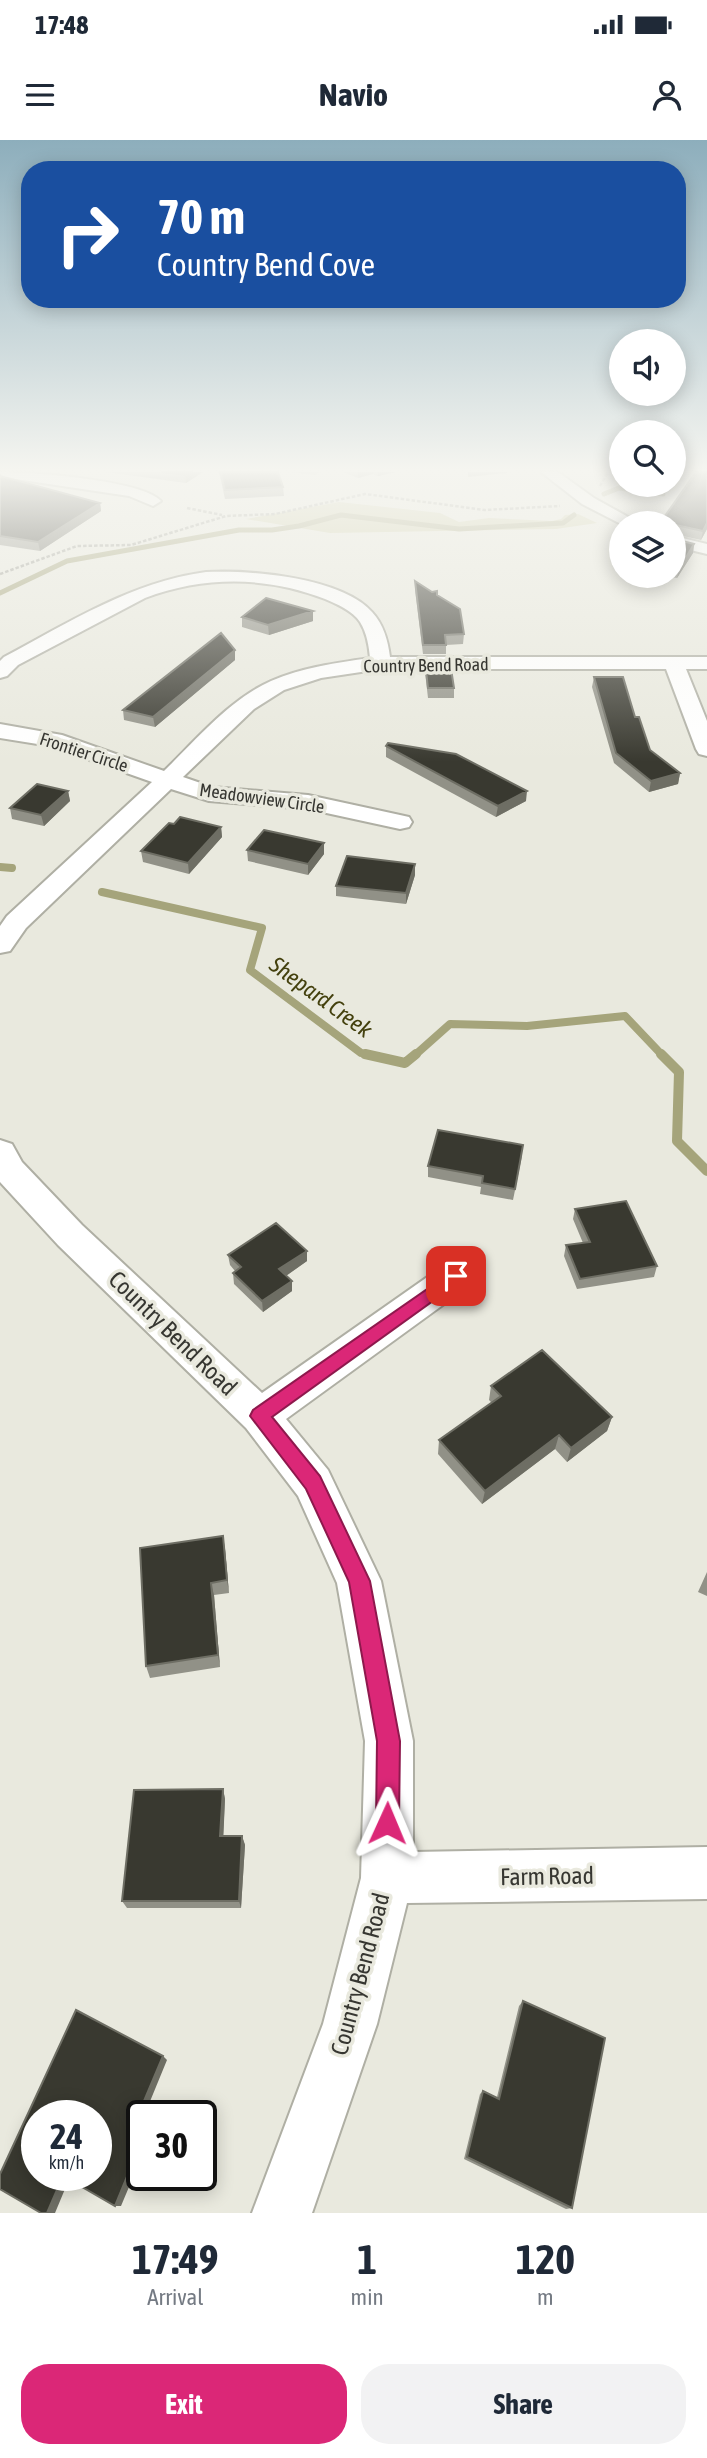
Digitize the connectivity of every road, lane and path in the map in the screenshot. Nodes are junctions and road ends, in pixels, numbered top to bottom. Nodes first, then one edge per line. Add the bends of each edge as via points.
1 (381, 663) junction
2 (674, 663) junction
3 (707, 663) edge
4 (0, 671) edge
5 (0, 731) edge
6 (707, 749) edge
7 (166, 780) junction
8 (400, 822) dead end
9 (0, 945) edge
10 (0, 1152) edge
11 (456, 1276) dead end
12 (260, 1416) junction
13 (707, 1873) edge
14 (387, 1878) junction
15 (282, 2213) edge

1 - 2 street, Country Bend Road
1 - 4 street via 378,634 366,615 342,599 265,578 220,577 140,594
1 - 7 street, Country Bend Road via 318,672 277,686 247,705
2 - 3 street, Country Bend Road
2 - 6 street
5 - 7 street, Frontier Circle via 54,740
7 - 8 street, Meadowview Circle via 209,793 308,802
7 - 9 street, Country Bend Road via 16,922
10 - 12 street, Country Bend Road via 9,1170 70,1235
11 - 12 street
12 - 14 street, Country Bend Road via 313,1483 359,1581 389,1741
13 - 14 street, Farm Road
14 - 15 street, Country Bend Road via 350,2024

